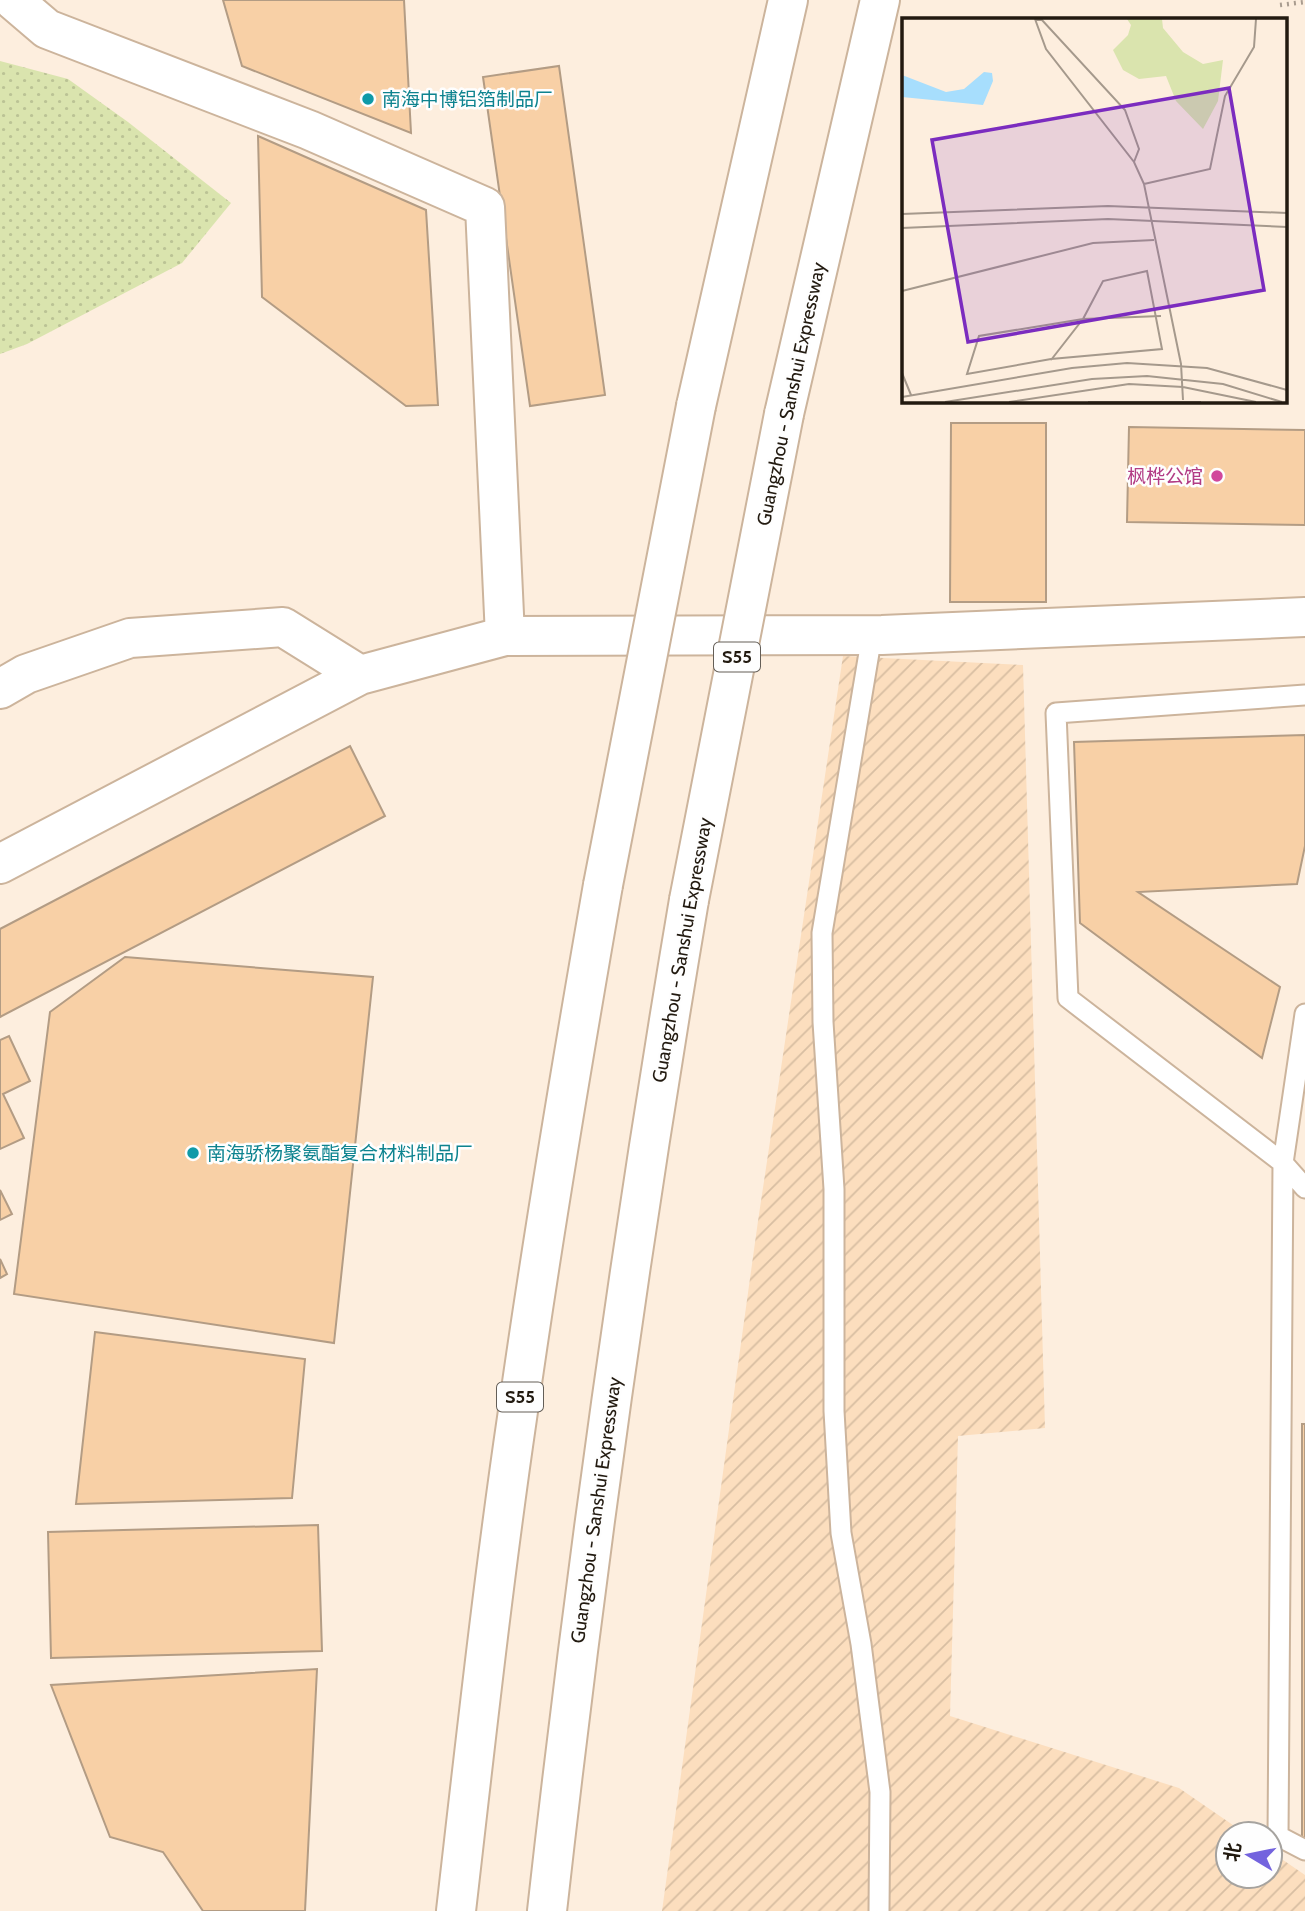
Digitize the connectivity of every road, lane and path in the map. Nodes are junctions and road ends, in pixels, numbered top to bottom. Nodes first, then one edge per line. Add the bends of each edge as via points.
1 (13, 0) edge
2 (788, 0) edge
3 (880, 0) edge
4 (1305, 2) edge
5 (1280, 5) dead end
6 (1305, 617) edge
7 (872, 635) junction
8 (505, 636) junction
9 (360, 675) junction
10 (0, 690) edge
11 (1305, 695) edge
12 (0, 864) edge
13 (1305, 1014) edge
14 (1283, 1163) junction
15 (1305, 1188) edge
16 (1305, 1850) edge
17 (456, 1911) edge
18 (547, 1911) edge
19 (879, 1911) edge

1 - 8 main road via 47,29 309,130 485,207
2 - 17 main road, S55, bridge via 696,406 603,885 517,1418
3 - 18 main road, Guangzhou - Sanshui Expressway / S55, bridge via 785,414 689,900 606,1427
4 - 5 path
6 - 7 main road
7 - 8 main road
7 - 19 lane via 822,933 834,1189 834,1411 841,1534 880,1792
8 - 9 main road
9 - 10 main road via 283,627 130,638 26,674
9 - 12 main road
11 - 14 lane via 1056,713 1068,998
13 - 14 lane
14 - 15 lane
14 - 16 lane via 1278,1836

